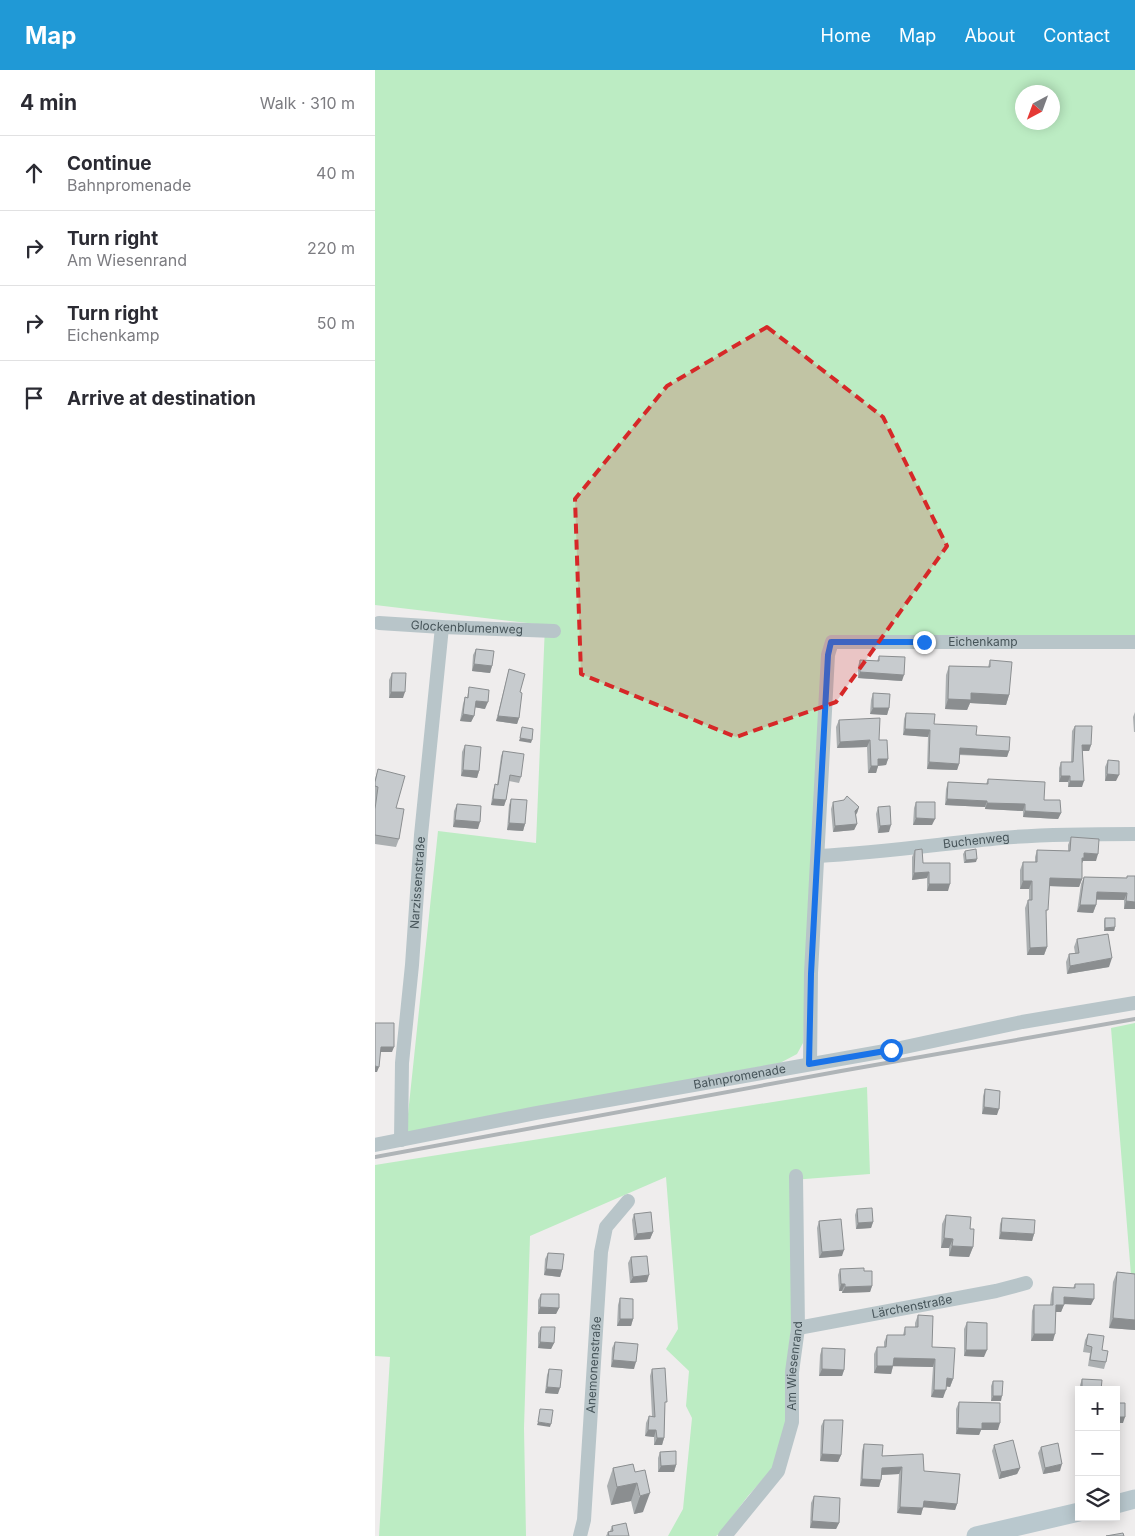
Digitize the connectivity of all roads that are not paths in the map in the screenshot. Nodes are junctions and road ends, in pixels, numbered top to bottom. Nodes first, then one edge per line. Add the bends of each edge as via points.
1 (379, 623) dead end
2 (442, 627) junction
3 (554, 631) dead end
4 (1135, 642) edge
5 (1135, 834) edge
6 (818, 856) junction
7 (1135, 1003) edge
8 (809, 1064) junction
9 (401, 1140) junction
10 (375, 1144) edge
11 (797, 1176) dead end
12 (628, 1201) dead end
13 (1026, 1283) dead end
14 (798, 1328) junction
15 (1135, 1499) edge
16 (1120, 1503) edge
17 (1075, 1513) edge
18 (580, 1536) edge
19 (725, 1536) edge
20 (976, 1536) edge

1 - 2 street, Glockenblumenweg
2 - 3 street, Glockenblumenweg
2 - 9 street, Narzissenstraße via 401,1063
4 - 6 street, Eichenkamp via 831,642
5 - 6 street, Buchenweg via 1002,838
6 - 8 street
7 - 8 street, Bahnpromenade
8 - 9 street, Bahnpromenade
9 - 10 street, Bahnpromenade
11 - 14 street, Am Wiesenrand
12 - 18 street, Anemonenstraße via 606,1227 601,1252 584,1520
13 - 14 street, Lärchenstraße
14 - 19 street, Am Wiesenrand via 792,1372 792,1422 778,1471
15 - 16 main road
17 - 20 main road

